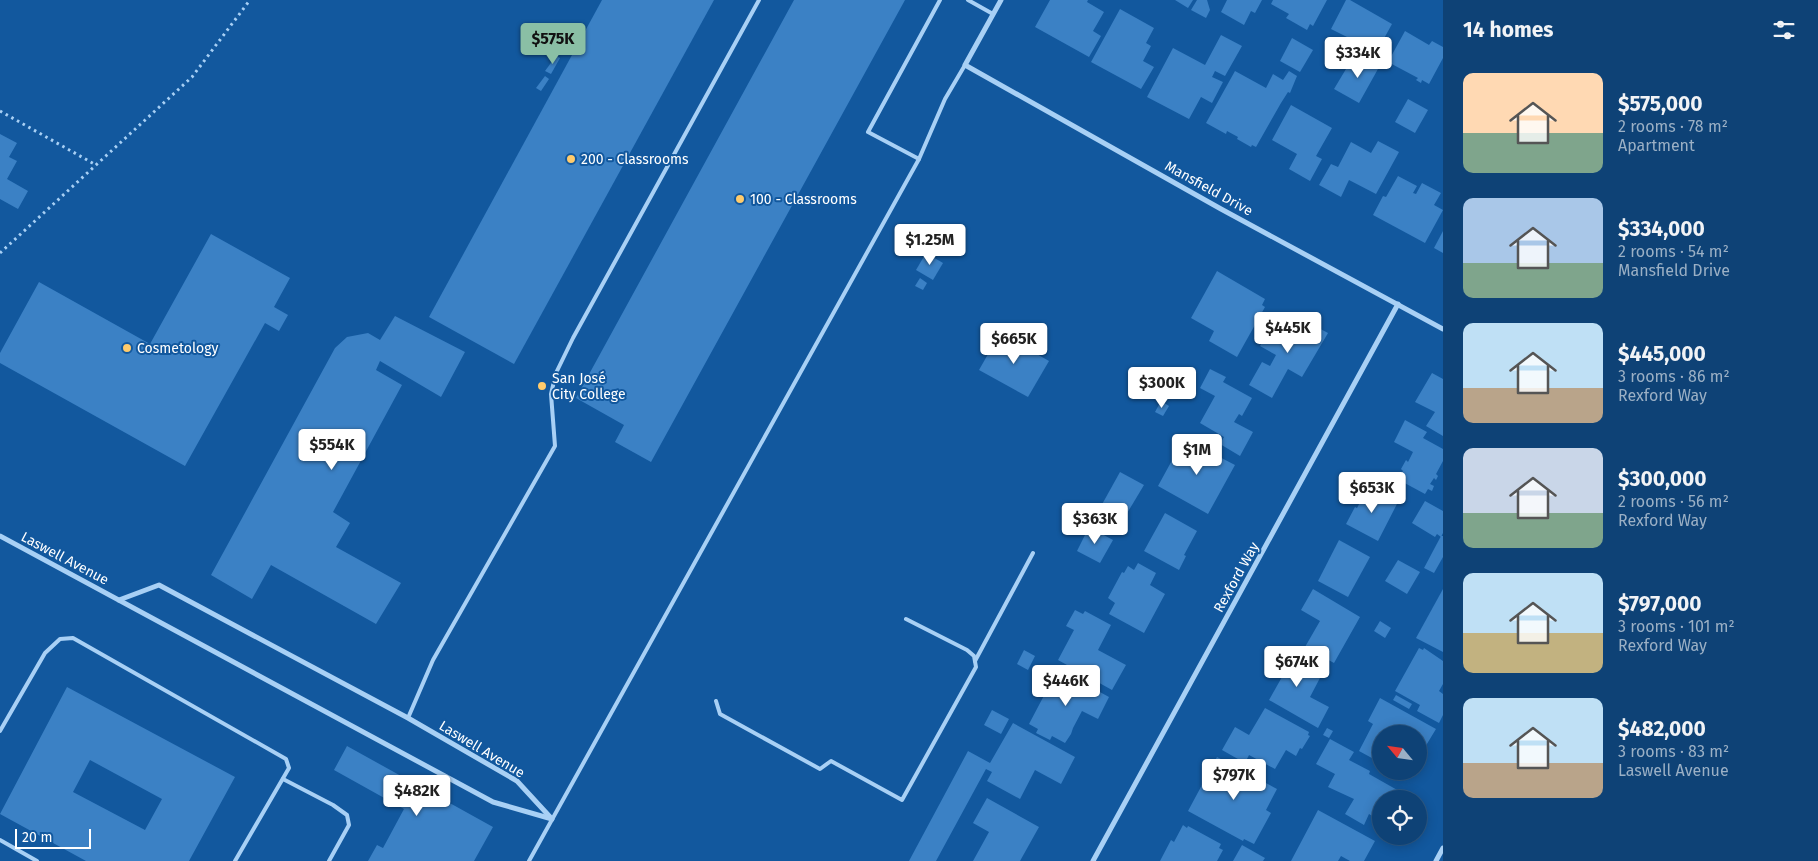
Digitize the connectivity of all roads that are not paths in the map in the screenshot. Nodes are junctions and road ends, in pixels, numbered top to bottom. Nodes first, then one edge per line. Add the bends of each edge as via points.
1 (758, 0) edge
2 (940, 0) edge
3 (968, 0) edge
4 (1001, 0) edge
5 (993, 14) junction
6 (965, 65) junction
7 (919, 159) junction
8 (1398, 304) junction
9 (1443, 329) edge
10 (0, 536) edge
11 (1033, 553) dead end
12 (118, 600) junction
13 (906, 619) dead end
14 (975, 661) junction
15 (716, 700) dead end
16 (408, 718) junction
17 (0, 731) edge
18 (283, 779) junction
19 (552, 819) junction
20 (0, 840) edge
21 (1443, 848) edge
22 (37, 861) edge
23 (235, 861) edge
24 (329, 861) edge
25 (530, 861) edge
26 (1093, 861) edge
27 (1436, 861) edge

1 - 16 lane via 573,338 556,373 551,394 555,446 433,660
2 - 7 lane via 868,132
3 - 5 lane
4 - 5 street
5 - 6 street
6 - 7 lane via 945,98
6 - 8 street, Mansfield Drive
7 - 19 lane
8 - 9 street, Mansfield Drive
8 - 26 street, Rexford Way
10 - 12 street, Laswell Avenue
11 - 14 lane
12 - 16 street, Laswell Avenue via 159,585
12 - 19 street, Laswell Avenue via 493,802
13 - 14 lane via 967,650
14 - 15 lane via 976,667 902,800 831,761 820,769 720,714
16 - 19 street, Laswell Avenue via 517,780
17 - 18 lane via 45,653 60,639 73,638 286,759 290,768
18 - 23 lane
18 - 24 lane via 346,814 348,825
19 - 25 lane
20 - 22 lane
21 - 27 street

